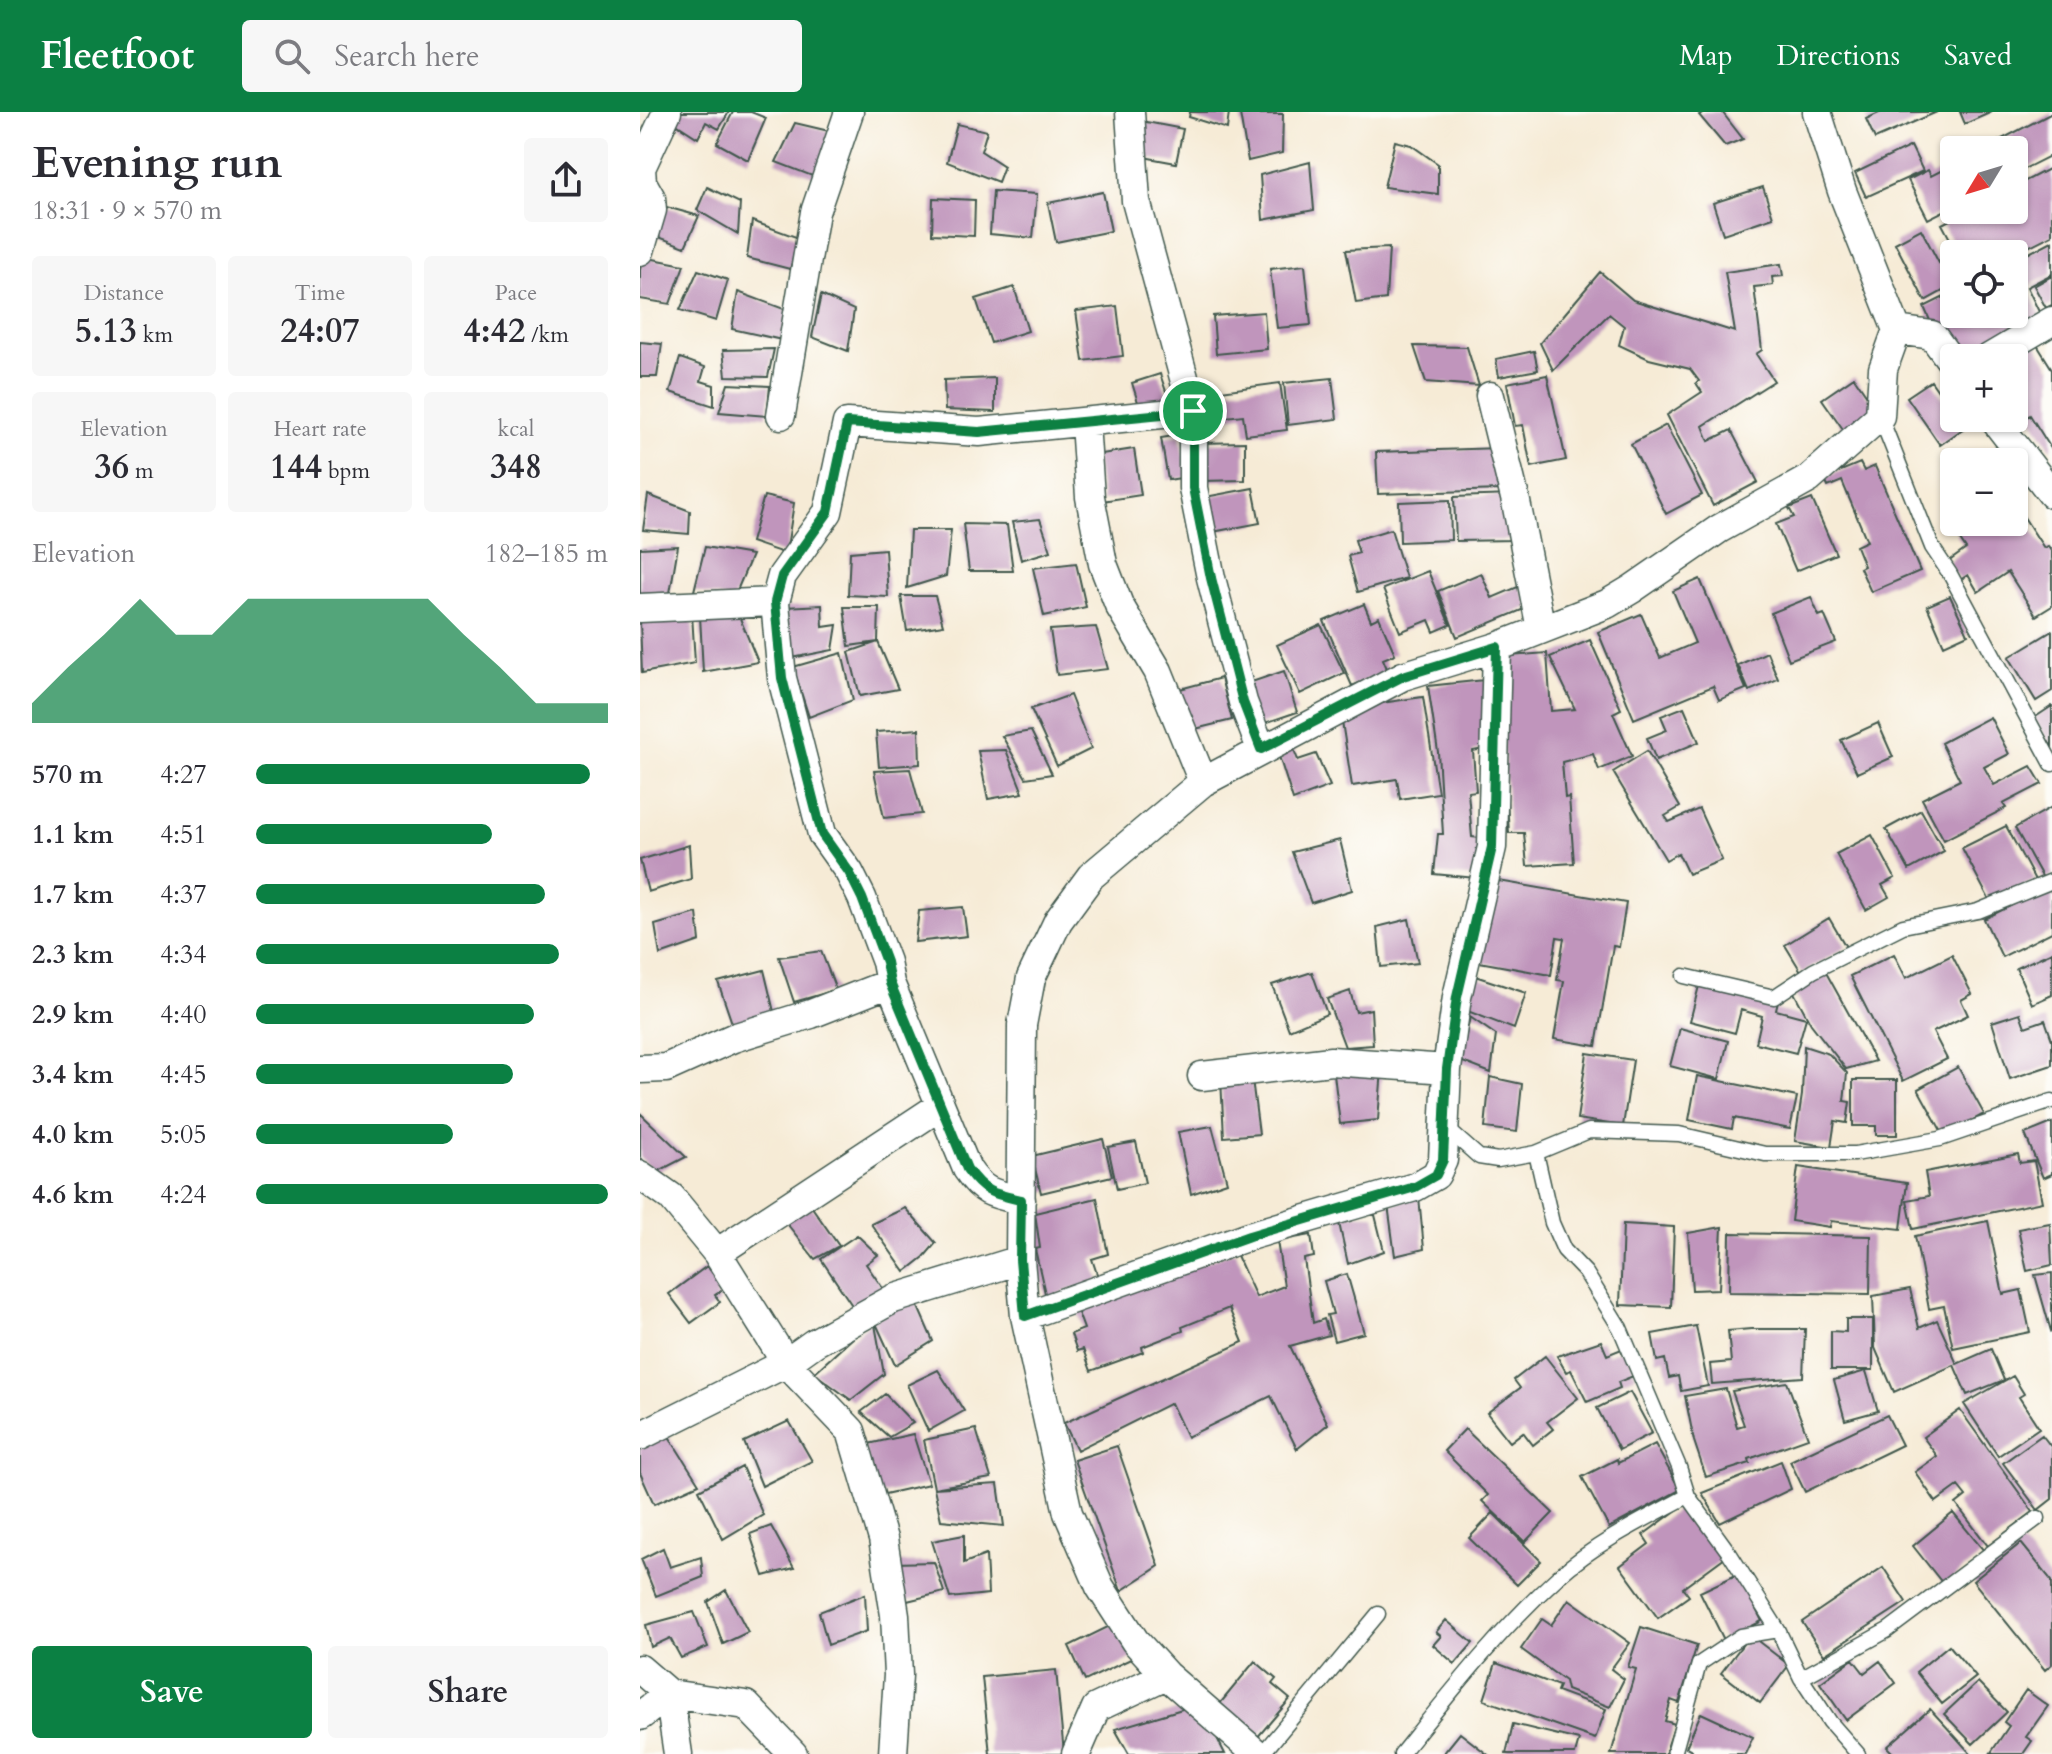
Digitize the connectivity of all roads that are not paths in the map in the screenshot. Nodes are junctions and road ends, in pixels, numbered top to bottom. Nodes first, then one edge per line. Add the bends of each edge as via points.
1 (667, 112) edge
2 (849, 112) edge
3 (1130, 112) edge
4 (1817, 112) edge
5 (640, 251) edge
6 (2052, 321) edge
7 (1897, 330) junction
8 (2013, 344) edge
9 (1940, 346) edge
10 (1490, 396) dead end
11 (1193, 411) junction
12 (781, 415) dead end
13 (1880, 416) junction
14 (1085, 423) junction
15 (2004, 432) edge
16 (2052, 494) edge
17 (775, 602) junction
18 (640, 608) edge
19 (1541, 629) junction
20 (1497, 647) junction
21 (1261, 749) junction
22 (2052, 764) edge
23 (1203, 782) junction
24 (2052, 881) edge
25 (1684, 976) dead end
26 (890, 983) junction
27 (640, 1069) edge
28 (1447, 1069) junction
29 (1202, 1076) dead end
30 (2052, 1101) edge
31 (940, 1106) junction
32 (1445, 1127) junction
33 (1536, 1153) junction
34 (640, 1175) edge
35 (1021, 1200) junction
36 (717, 1253) junction
37 (1020, 1260) junction
38 (1025, 1316) junction
39 (786, 1363) junction
40 (640, 1436) edge
41 (1688, 1496) junction
42 (2038, 1518) dead end
43 (1378, 1614) dead end
44 (1778, 1630) junction
45 (640, 1669) edge
46 (1166, 1675) junction
47 (1801, 1678) junction
48 (669, 1694) junction
49 (640, 1716) edge
50 (678, 1754) edge
51 (793, 1754) edge
52 (893, 1754) edge
53 (1076, 1754) edge
54 (1260, 1754) edge
55 (1401, 1754) edge
56 (1674, 1754) edge
57 (1858, 1754) edge

1 - 5 street via 641,168 652,210
2 - 12 street via 815,212
3 - 11 street via 1136,201
4 - 7 street
6 - 8 street
7 - 9 street via 1932,335
7 - 13 street via 1883,369
10 - 19 street
11 - 14 street
11 - 21 street via 1193,488 1211,578 1243,702
13 - 19 street via 1809,479 1719,529 1619,597
13 - 22 lane via 1932,547
14 - 17 street via 979,432 847,423 828,512 782,576
14 - 23 street via 1090,497 1103,564 1119,605 1158,671
15 - 16 street
17 - 18 street
17 - 26 street via 782,678 822,834 862,898
19 - 20 street
20 - 21 street via 1403,676
20 - 28 street via 1492,847 1457,997
21 - 23 street
23 - 35 street via 1091,876 1058,921 1031,978 1022,1025
24 - 25 lane via 1978,911 1903,926 1774,997
26 - 27 street via 733,1038 666,1068
26 - 31 street
28 - 29 street via 1331,1061
28 - 32 street
30 - 33 lane via 1940,1139 1855,1154 1765,1154 1679,1134 1622,1130 1589,1131
31 - 35 street via 978,1185 991,1194
31 - 36 street
32 - 33 lane via 1479,1157 1498,1160
32 - 38 street via 1443,1160 1436,1175 1415,1187 1249,1236
33 - 41 lane via 1552,1223 1564,1250 1586,1273 1620,1328
34 - 36 street via 671,1197
35 - 37 street
36 - 39 street
37 - 38 street
37 - 39 street via 893,1299
38 - 46 street via 1068,1513 1100,1587 1135,1641
39 - 40 street
39 - 52 street via 851,1431 883,1539 898,1675
41 - 44 lane
41 - 55 lane via 1612,1537 1560,1575 1483,1652
42 - 47 lane via 1888,1630
43 - 54 lane
44 - 47 lane
44 - 56 lane via 1741,1636 1699,1664
45 - 48 street
46 - 53 street via 1096,1708
46 - 54 street
47 - 57 lane
48 - 49 street
48 - 50 street
48 - 51 street via 746,1705

